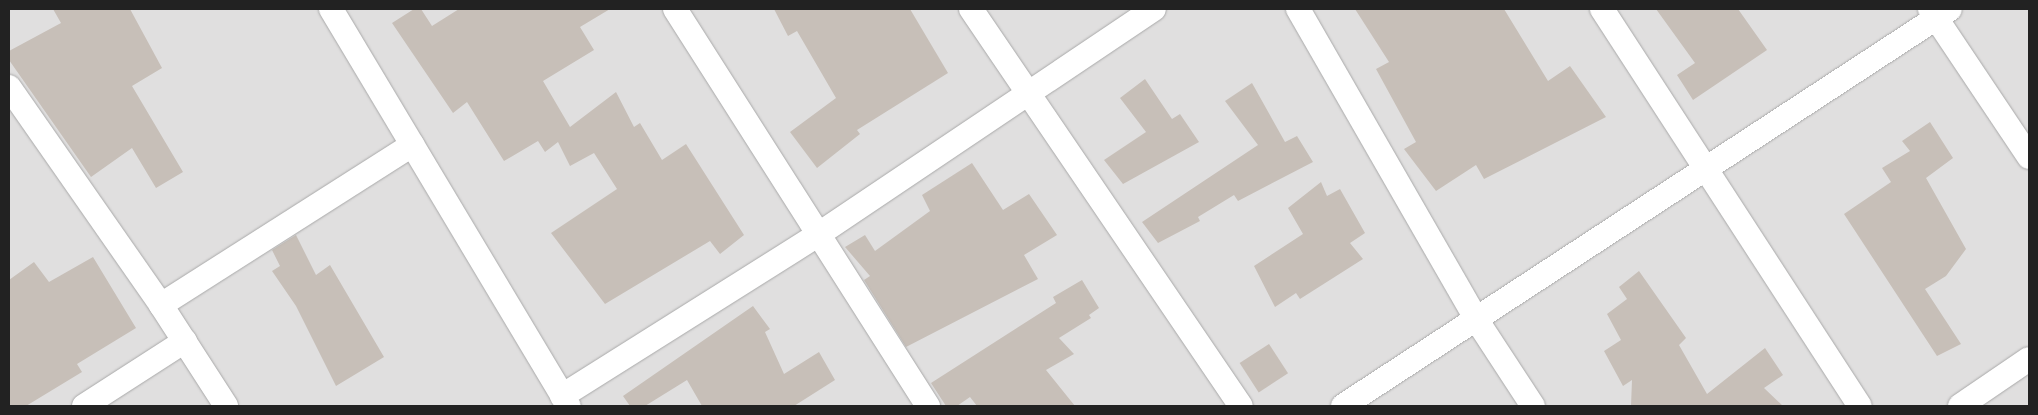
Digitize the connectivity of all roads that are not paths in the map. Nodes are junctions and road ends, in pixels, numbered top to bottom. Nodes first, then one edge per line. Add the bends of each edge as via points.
1 (675, 9) edge
2 (971, 9) edge
3 (1154, 9) edge
4 (1298, 9) edge
5 (1602, 9) edge
6 (341, 12) edge
7 (1939, 12) edge
8 (9, 88) edge
9 (1028, 95) junction
10 (412, 145) junction
11 (2029, 157) edge
12 (1707, 169) junction
13 (816, 236) junction
14 (161, 305) junction
15 (1476, 318) junction
16 (185, 341) junction
17 (2029, 358) edge
18 (565, 401) edge
19 (84, 406) edge
20 (226, 406) edge
21 (928, 406) edge
22 (1241, 406) edge
23 (1343, 406) edge
24 (1533, 406) edge
25 (1860, 406) edge
26 (1960, 406) edge

1 - 13 street
2 - 9 street
3 - 9 street
4 - 15 street
5 - 12 street
6 - 10 street
7 - 11 street
7 - 12 street
8 - 14 street
9 - 13 street
9 - 22 street
10 - 14 street
10 - 18 street
12 - 15 street
12 - 25 street
13 - 18 street
13 - 21 street
14 - 16 street
15 - 23 street
15 - 24 street
16 - 19 street
16 - 20 street
17 - 26 street

